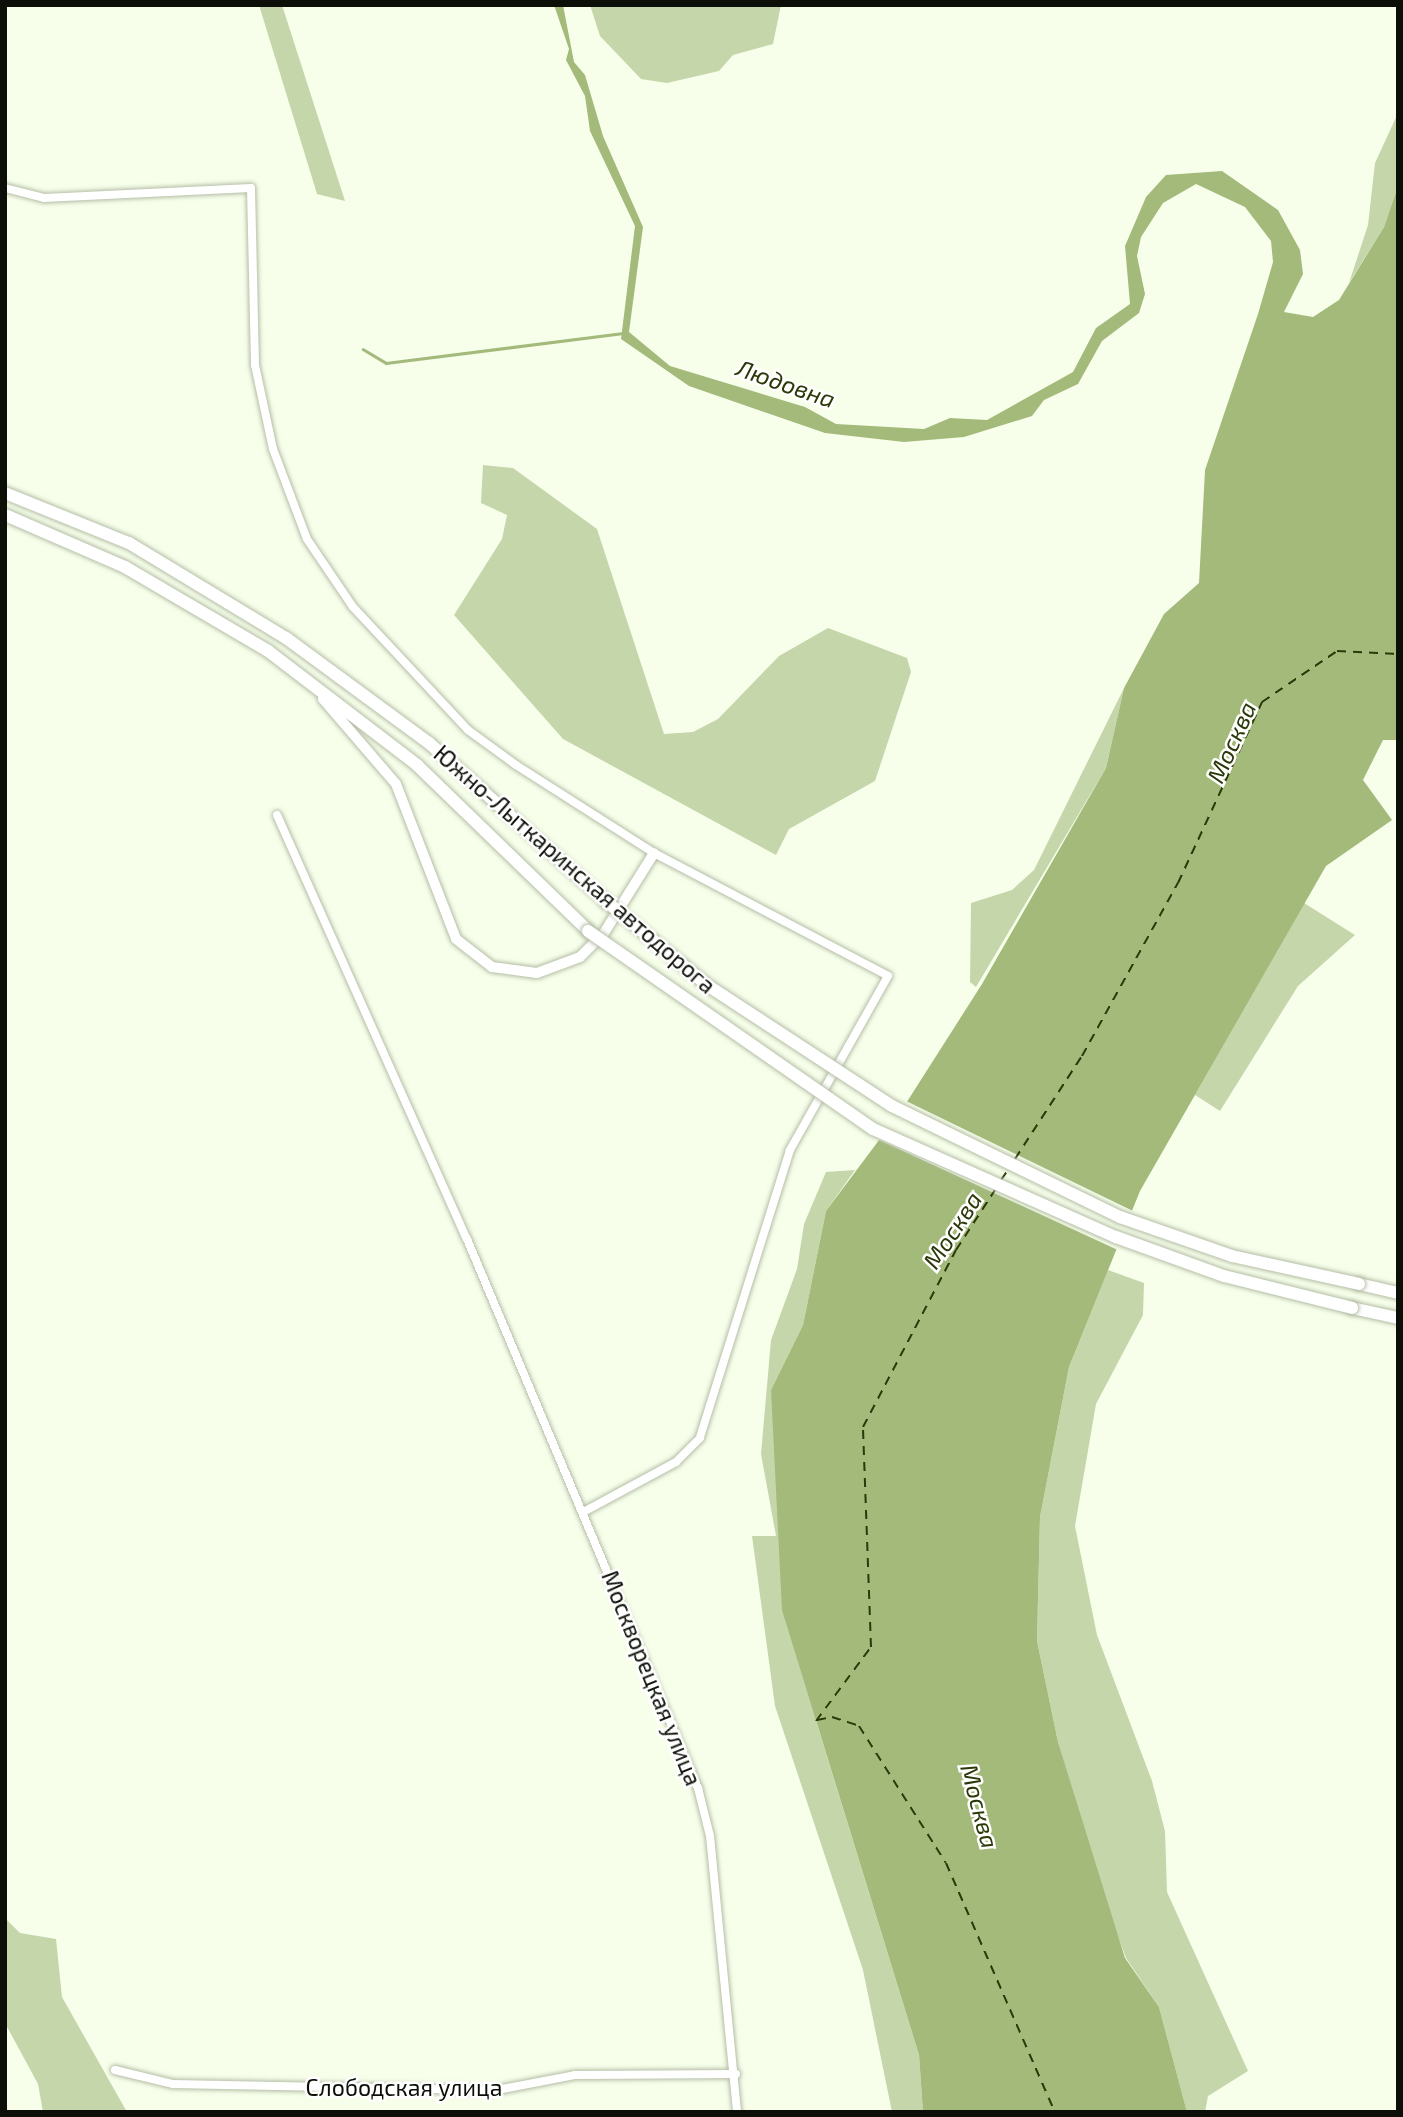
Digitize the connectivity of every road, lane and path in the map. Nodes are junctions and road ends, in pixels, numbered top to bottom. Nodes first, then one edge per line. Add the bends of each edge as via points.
1 (5, 188) edge
2 (5, 493) edge
3 (5, 515) edge
4 (306, 680) junction
5 (277, 815) dead end
6 (654, 853) junction
7 (1398, 1293) edge
8 (1398, 1318) edge
9 (583, 1512) junction
10 (115, 2070) dead end
11 (736, 2074) junction
12 (737, 2112) edge

1 - 6 street via 44,198 251,188 255,365 273,449 307,539 353,607 468,730
2 - 7 main road, Южно-Лыткаринская автодорога, bridge via 129,543 286,638 429,743 706,985 892,1106 1120,1217 1233,1256
3 - 4 main road, Южно-Лыткаринская автодорога via 125,567
4 - 6 street via 396,784 422,839 435,897 456,939 482,962 537,973 580,957 604,933
4 - 8 main road, Южно-Лыткаринская автодорога, bridge via 417,765 588,931 873,1129 1116,1237 1224,1276
5 - 9 street, Москворецкая улица
6 - 9 street via 888,976 790,1150 700,1438 676,1462
9 - 11 street, Москворецкая улица via 698,1788
10 - 11 street, Слободская улица via 173,2084 497,2090 575,2075
11 - 12 street, Москворецкая улица

